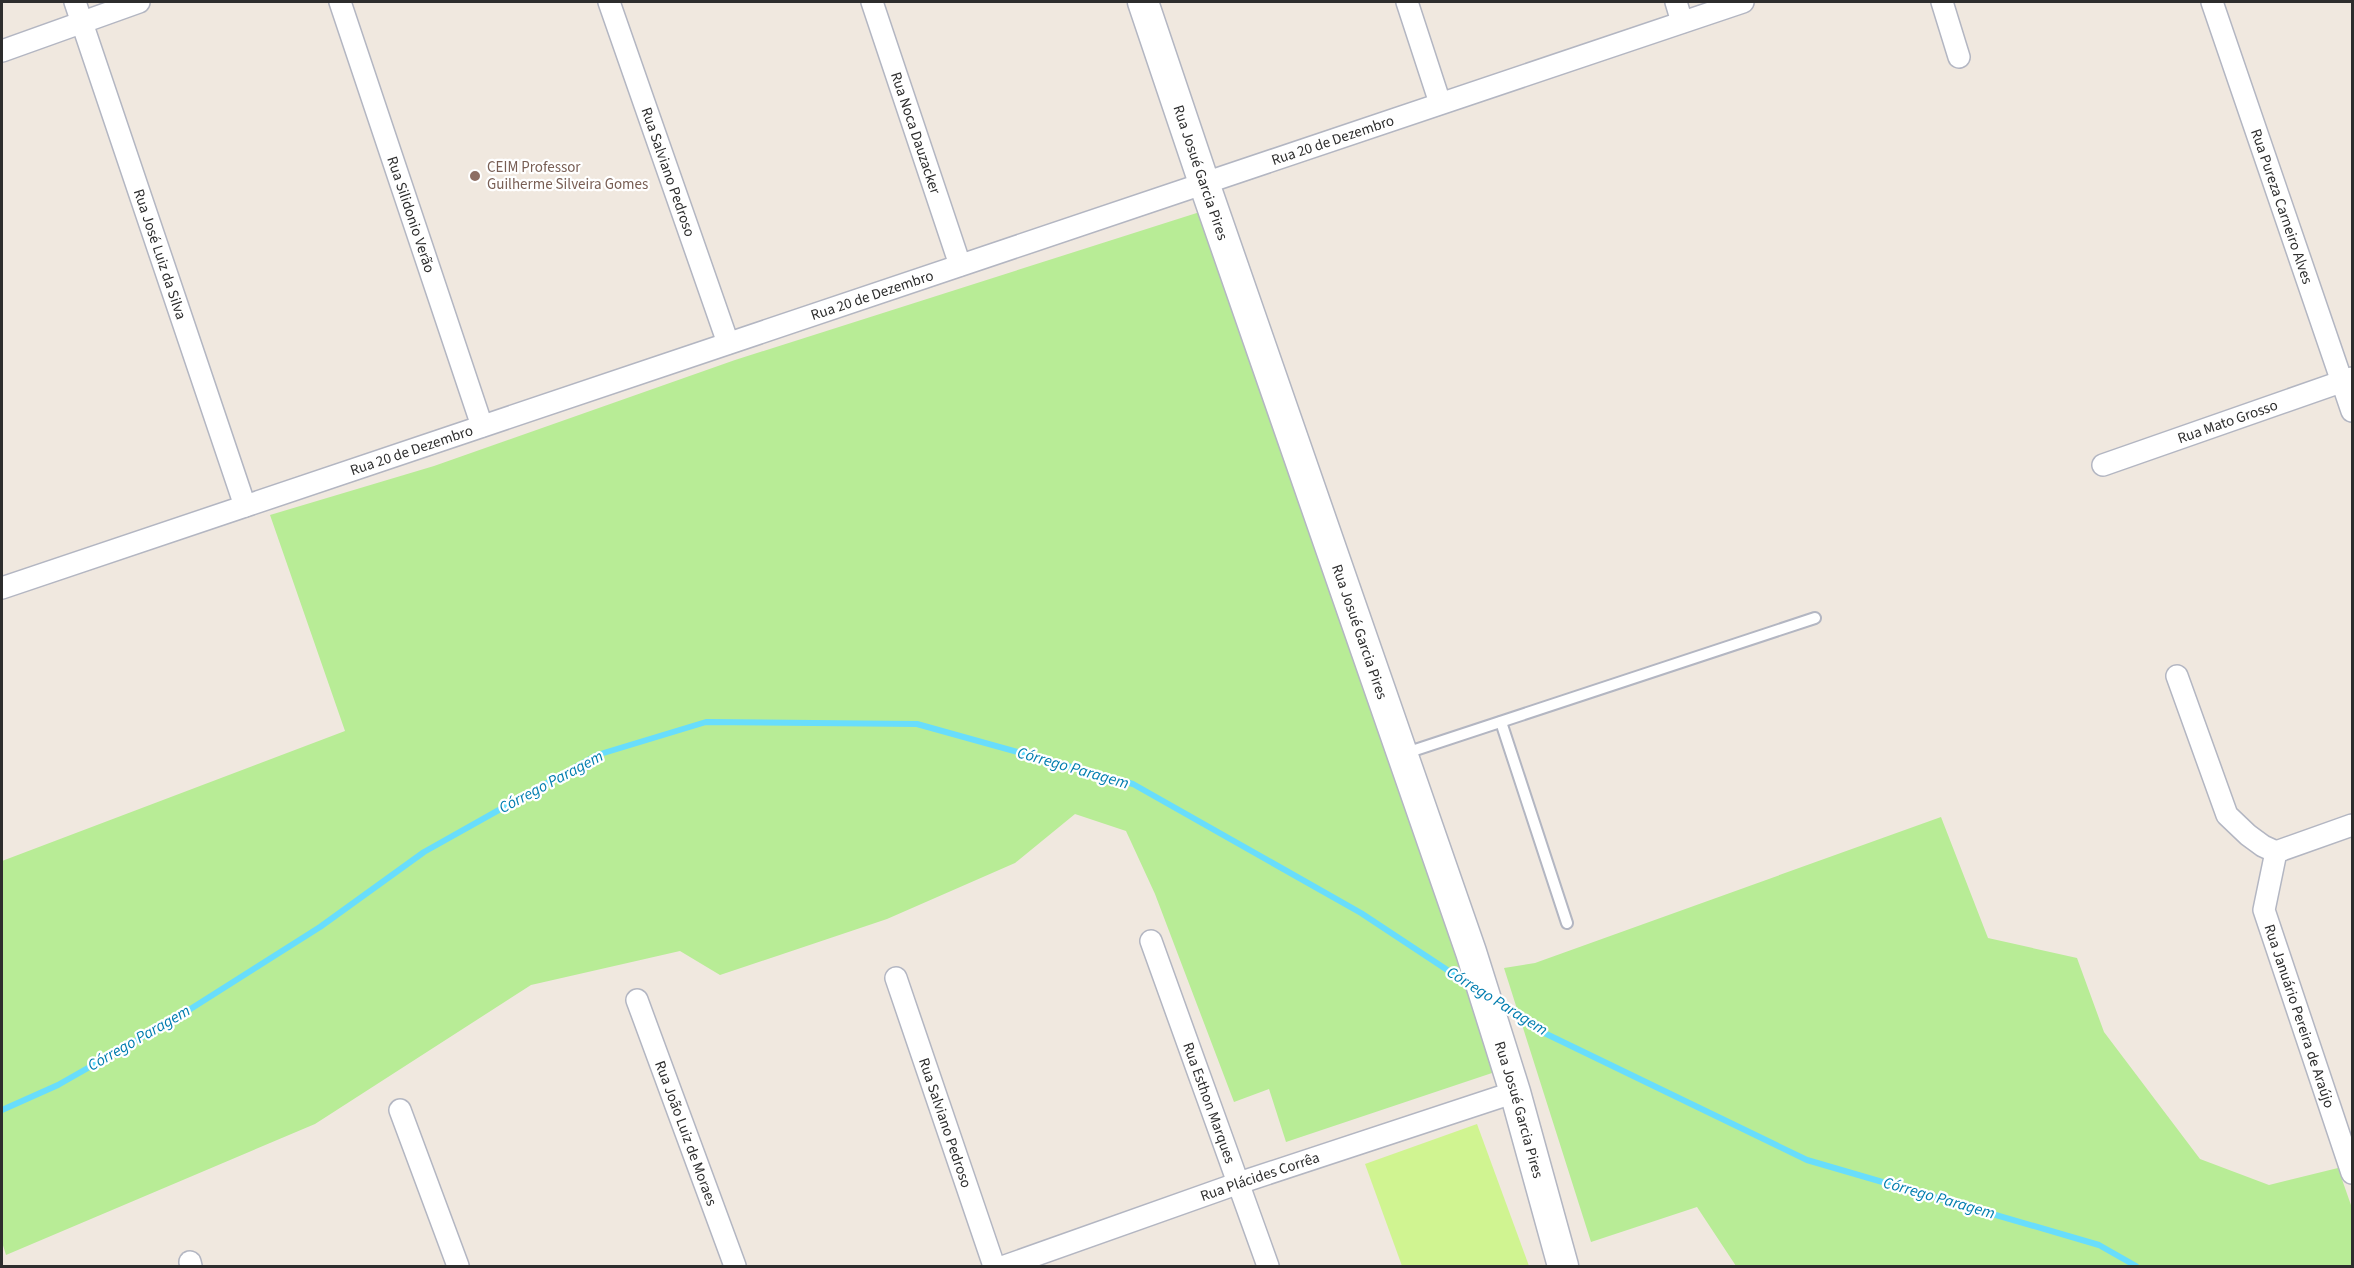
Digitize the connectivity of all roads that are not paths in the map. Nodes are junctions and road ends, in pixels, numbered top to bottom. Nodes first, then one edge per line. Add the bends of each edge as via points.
1 (139, 2) edge
2 (340, 2) edge
3 (609, 2) edge
4 (872, 2) edge
5 (1143, 2) edge
6 (1407, 2) edge
7 (1676, 2) edge
8 (1743, 2) edge
9 (1942, 2) edge
10 (2212, 2) edge
11 (78, 11) edge
12 (1682, 22) junction
13 (2, 51) edge
14 (1959, 57) dead end
15 (1440, 103) junction
16 (1204, 183) junction
17 (960, 265) junction
18 (728, 343) junction
19 (2348, 380) edge
20 (2352, 411) edge
21 (482, 426) junction
22 (2103, 465) dead end
23 (245, 506) junction
24 (2, 585) edge
25 (1815, 618) dead end
26 (2177, 676) dead end
27 (1501, 722) junction
28 (1403, 754) junction
29 (2352, 825) edge
30 (2276, 852) junction
31 (1568, 923) dead end
32 (1151, 941) dead end
33 (896, 978) dead end
34 (637, 1000) dead end
35 (1515, 1092) junction
36 (400, 1110) dead end
37 (2352, 1173) edge
38 (1239, 1183) junction
39 (458, 1266) edge
40 (735, 1266) edge
41 (994, 1266) edge
42 (1005, 1266) edge
43 (1268, 1266) edge
44 (1563, 1266) edge

1 - 11 street
2 - 21 street, Rua Silidonio Verão
3 - 18 street, Rua Salviano Pedroso
4 - 17 street, Rua Noca Dauzacker
5 - 16 street, Rua Josué Garcia Pires
6 - 15 street
7 - 12 street
8 - 12 street, Rua 20 de Dezembro
9 - 14 street
10 - 19 street, Rua Pureza Carneiro Alves
11 - 13 street
11 - 23 street, Rua José Luiz da Silva
12 - 15 street, Rua 20 de Dezembro
15 - 16 street, Rua 20 de Dezembro
16 - 17 street, Rua 20 de Dezembro
16 - 28 street, Rua Josué Garcia Pires
17 - 18 street, Rua 20 de Dezembro
18 - 21 street, Rua 20 de Dezembro
19 - 20 street, Rua Pureza Carneiro Alves
19 - 22 street, Rua Mato Grosso
21 - 23 street, Rua 20 de Dezembro
23 - 24 street, Rua 20 de Dezembro
25 - 27 lane
26 - 30 street via 2228,815 2248,835
27 - 28 lane
27 - 31 lane
28 - 35 street, Rua Josué Garcia Pires
29 - 30 street
30 - 37 street, Rua Januário Pereira de Araújo via 2265,910
32 - 38 street, Rua Esthon Marques
33 - 41 street, Rua Salviano Pedroso
34 - 40 street, Rua João Luiz de Moraes
35 - 38 street, Rua Plácides Corrêa
35 - 44 street, Rua Josué Garcia Pires
36 - 39 street
38 - 42 street, Rua Plácides Corrêa
38 - 43 street, Rua Esthon Marques

